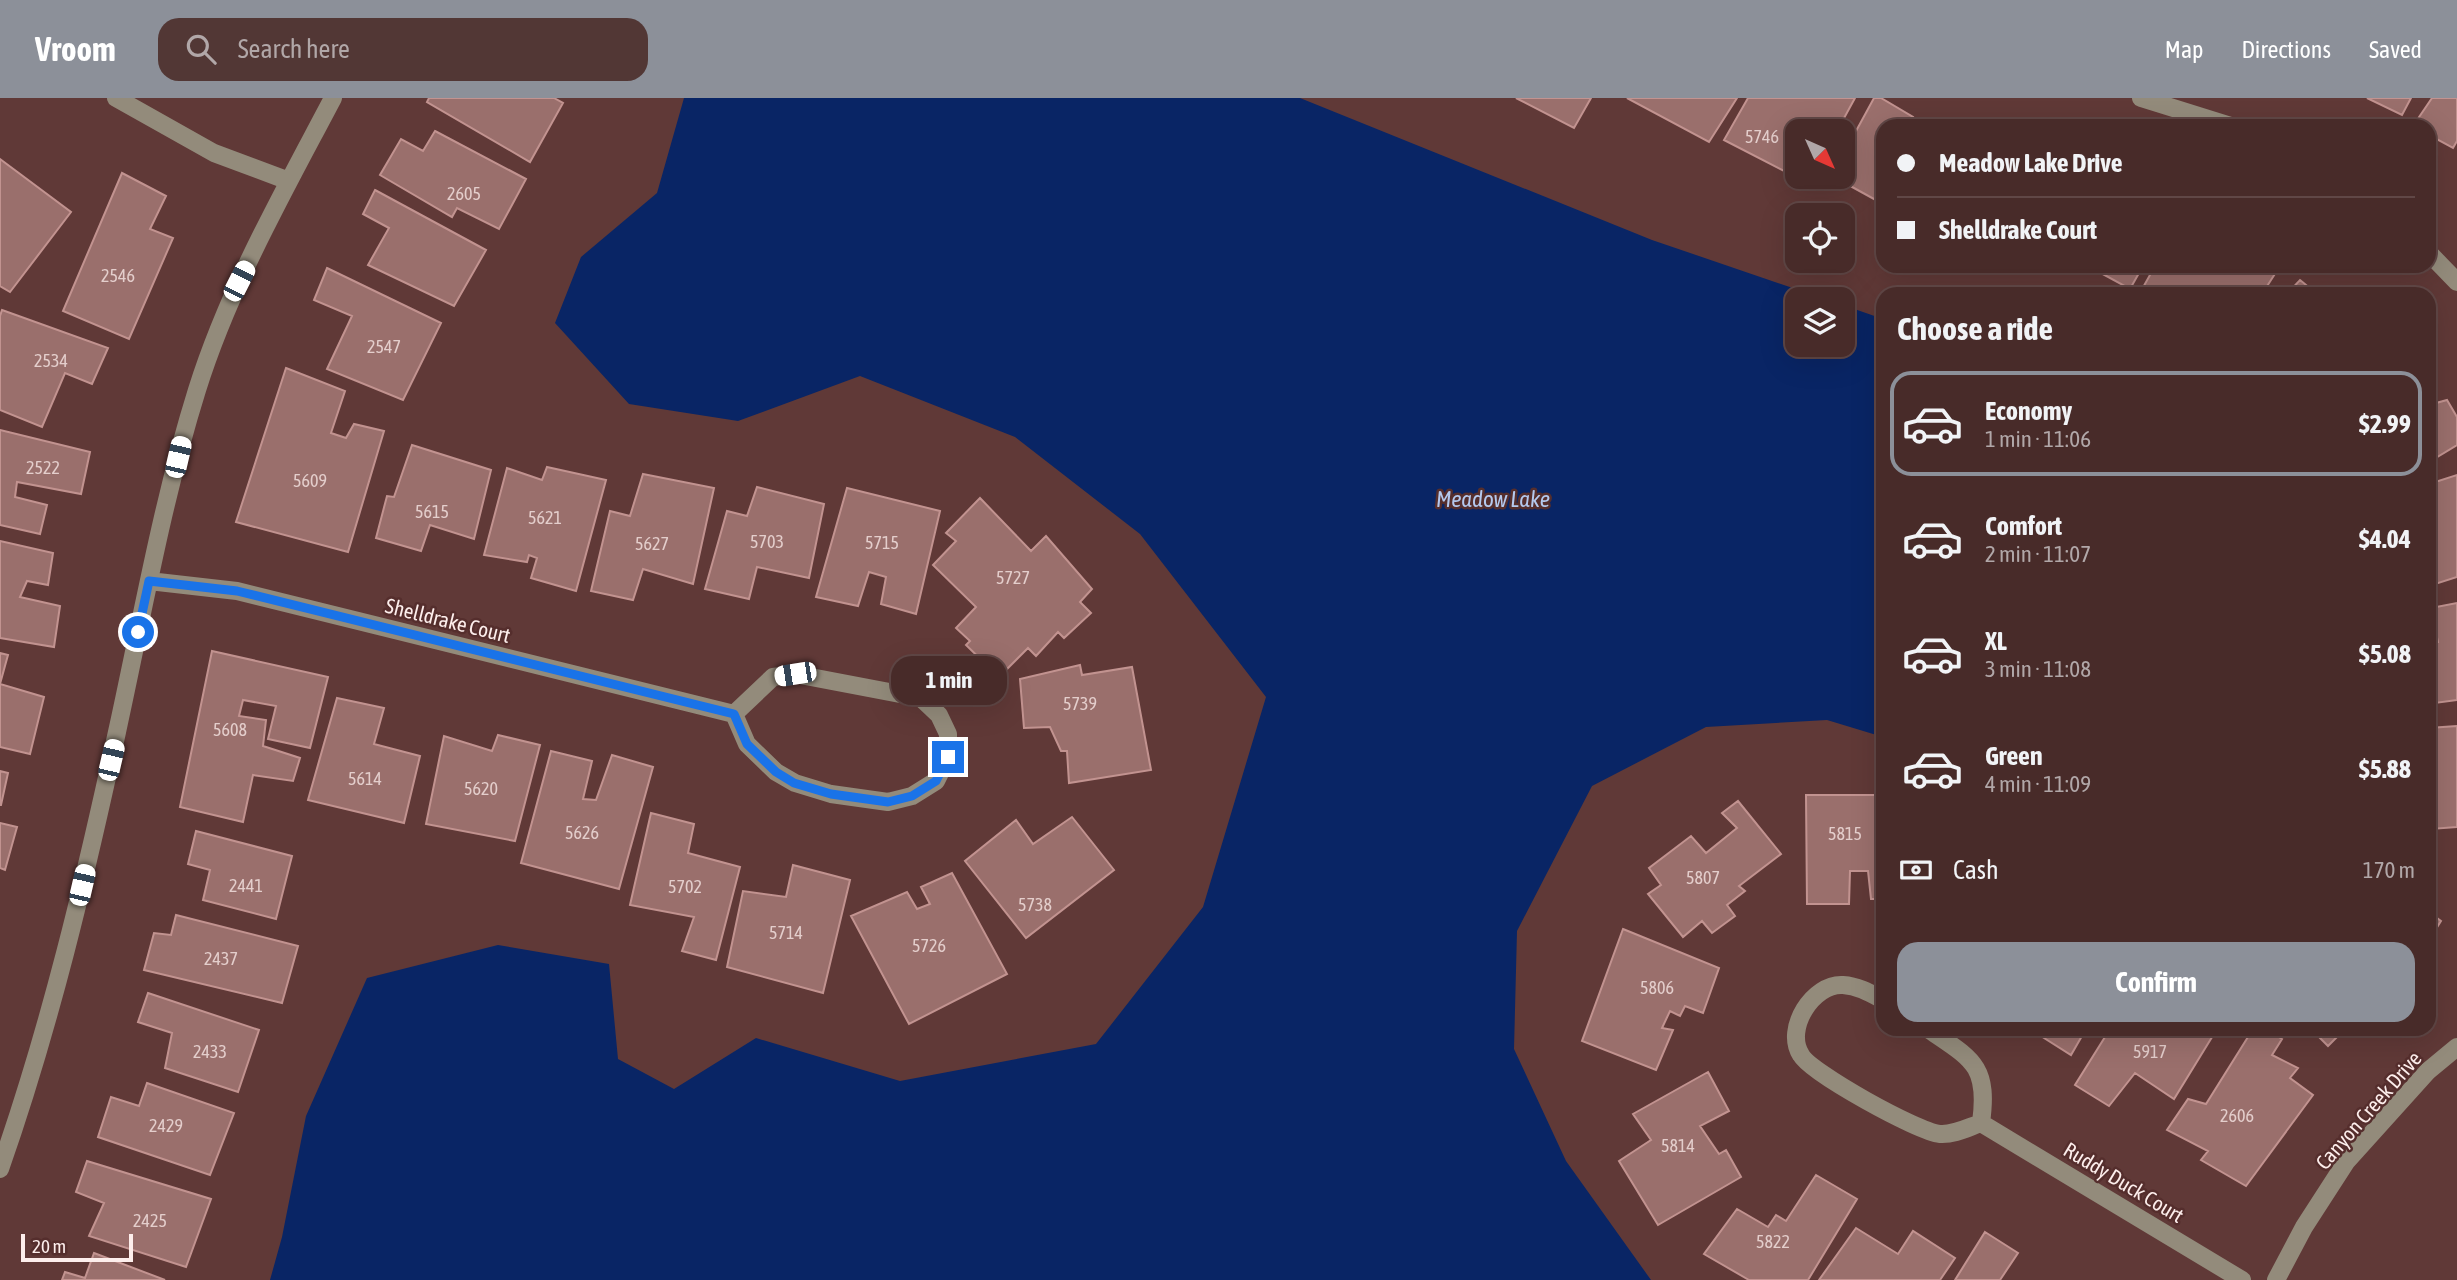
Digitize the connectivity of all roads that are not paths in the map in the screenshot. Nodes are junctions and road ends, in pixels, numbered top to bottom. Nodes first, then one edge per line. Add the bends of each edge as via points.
1 (116, 98) edge
2 (333, 98) edge
3 (2141, 98) edge
4 (2208, 119) edge
5 (289, 181) junction
6 (2436, 260) edge
7 (2457, 282) edge
8 (149, 581) junction
9 (734, 714) junction
10 (1876, 996) edge
11 (1938, 1036) edge
12 (2457, 1047) edge
13 (1981, 1122) junction
14 (0, 1169) edge
15 (2242, 1280) edge
16 (2276, 1280) edge

1 - 5 street via 214,153
2 - 5 street
3 - 4 street
5 - 8 street via 239,281 198,387
6 - 7 street
8 - 9 street, Shelldrake Court via 237,591
8 - 14 street via 71,935
9 - 9 street via 747,744 776,772 794,783 831,794 888,802 912,796 936,781 948,757 948,734 939,715 921,698 795,674 773,677
10 - 13 street via 1841,984 1823,991 1807,1006 1798,1019 1795,1040 1807,1063 1917,1127 1940,1134
11 - 13 street via 1962,1052 1983,1082
12 - 16 street, Canyon Creek Drive via 2428,1071 2346,1162
13 - 15 street, Ruddy Duck Court

